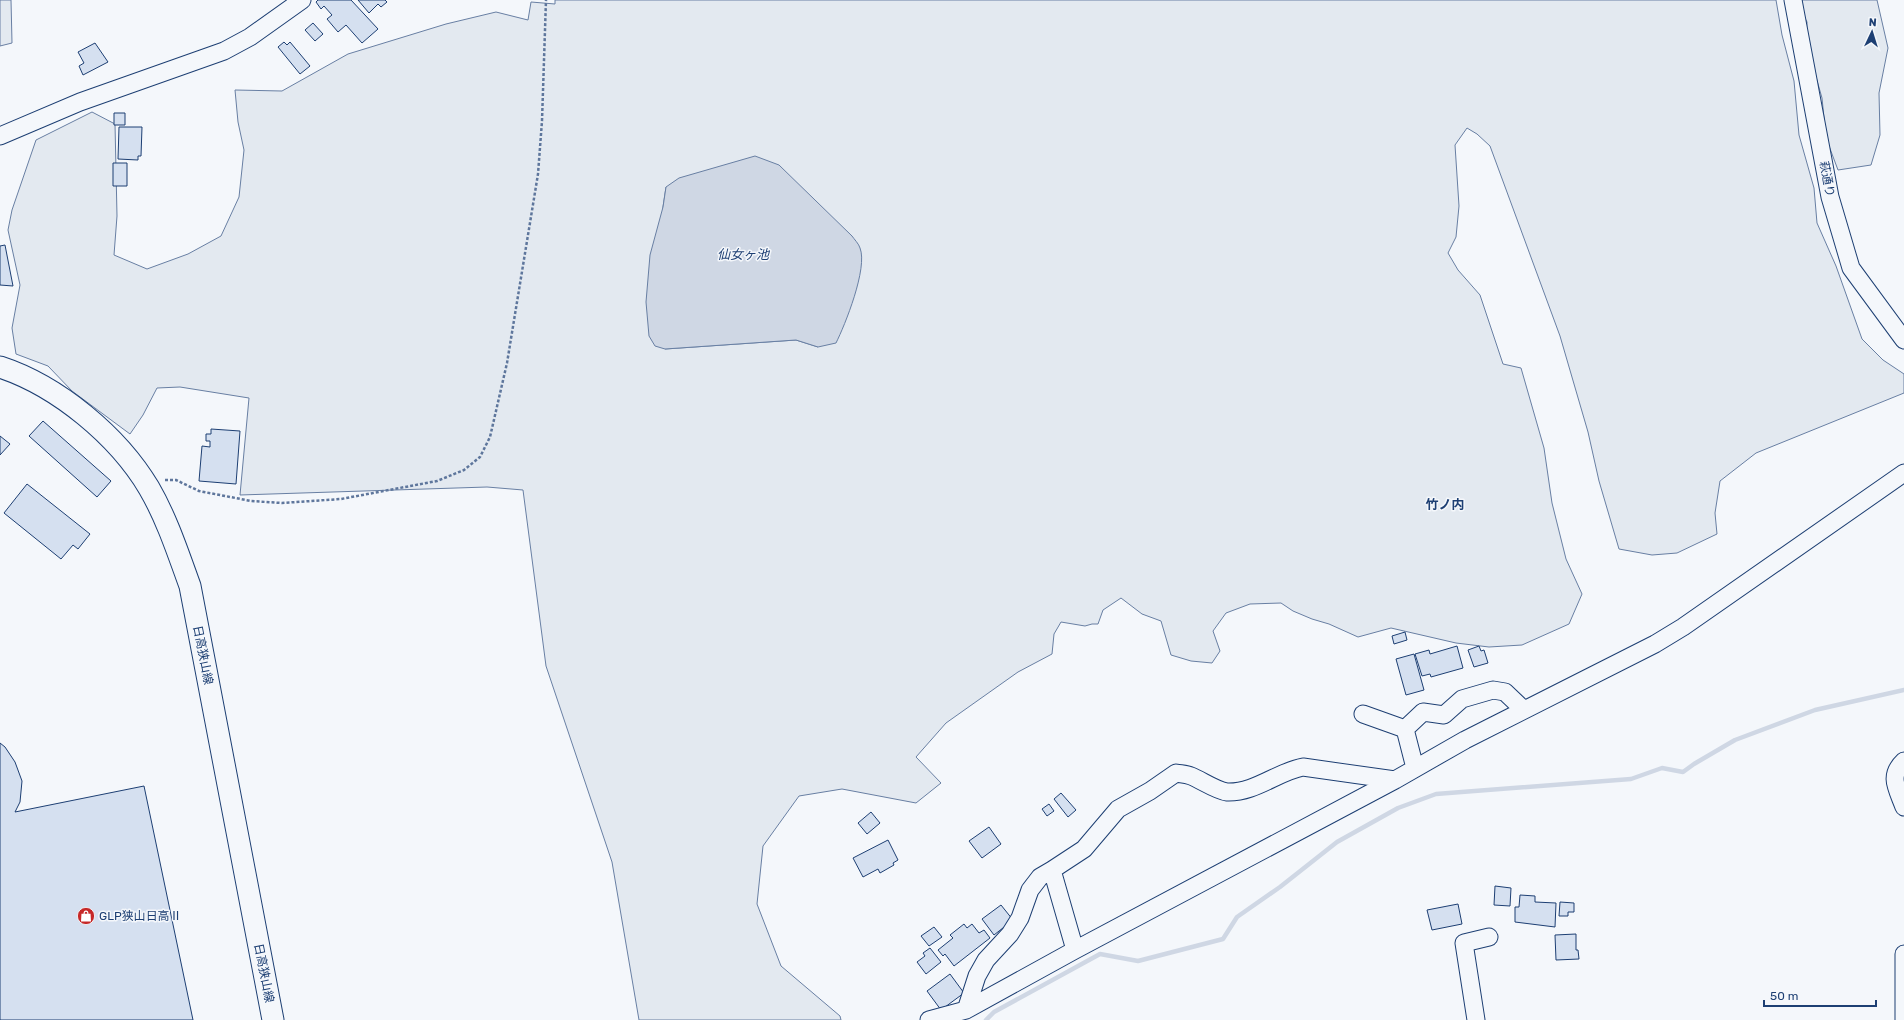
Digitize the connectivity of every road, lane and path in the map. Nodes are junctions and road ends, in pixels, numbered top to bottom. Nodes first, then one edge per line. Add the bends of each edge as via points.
1 (302, 0) edge
2 (546, 0) edge
3 (1793, 0) edge
4 (0, 136) edge
5 (1904, 340) edge
6 (0, 367) edge
7 (1904, 473) edge
8 (149, 488) junction
9 (1524, 710) junction
10 (1363, 714) dead end
11 (1405, 729) junction
12 (1904, 761) edge
13 (1415, 768) junction
14 (1395, 780) junction
15 (1904, 807) edge
16 (1046, 873) junction
17 (1489, 937) dead end
18 (1075, 950) junction
19 (1904, 963) edge
20 (966, 1010) junction
21 (273, 1020) edge
22 (929, 1020) edge
23 (1476, 1020) edge
24 (1904, 1020) edge

1 - 4 street via 250,37 224,51 80,102
2 - 8 path via 538,174 507,363 490,437 480,458 464,470 437,481 341,499 282,503 251,501 199,491 171,480
3 - 5 street, 萩通り via 1830,197 1851,268
6 - 8 main road, 日高狭山線 via 40,385 77,409 114,441
7 - 9 street via 1683,627 1655,644
8 - 21 main road, 日高狭山線 via 190,586
9 - 11 street via 1505,692 1493,690 1462,700 1444,715 1423,712
9 - 13 street
10 - 11 street
11 - 13 street
12 - 15 street via 1896,768 1894,780
13 - 14 street
14 - 16 street via 1302,767 1267,783 1226,792 1189,775 1176,773 1118,809 1084,849
14 - 18 street
16 - 18 street
16 - 20 street via 1030,890 1010,934 986,960 976,976
17 - 23 street via 1464,943
18 - 20 street
19 - 24 street
20 - 22 street

